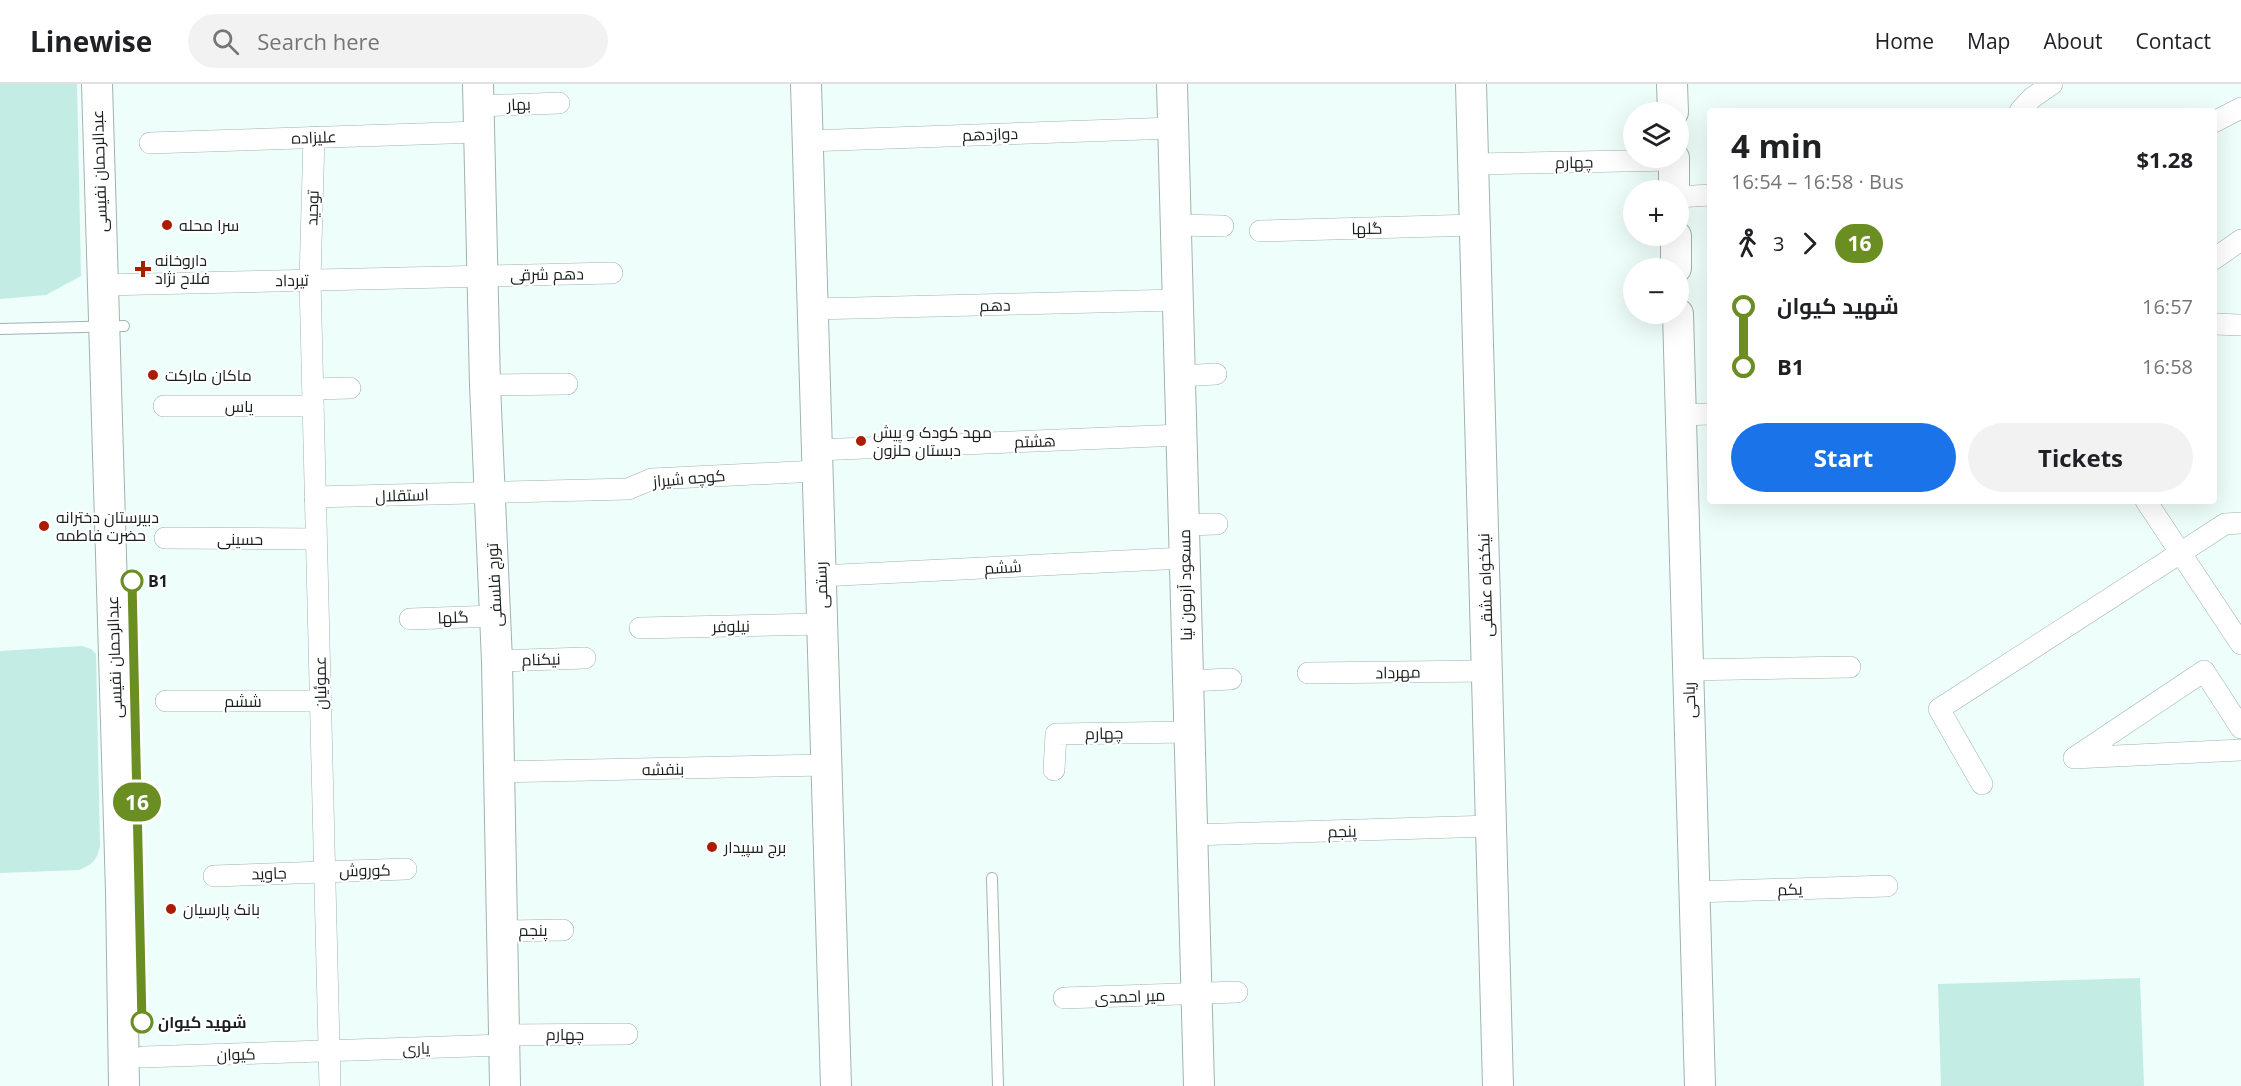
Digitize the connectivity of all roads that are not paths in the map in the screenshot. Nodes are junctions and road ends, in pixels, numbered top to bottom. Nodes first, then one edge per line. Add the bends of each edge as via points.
1 (97, 84) edge
2 (118, 84) edge
3 (806, 84) edge
4 (1172, 84) edge
5 (1472, 84) edge
6 (1672, 84) edge
7 (2052, 84) edge
8 (1672, 102) edge
9 (559, 103) dead end
10 (479, 107) edge
11 (2023, 108) edge
12 (2241, 108) edge
13 (2217, 120) edge
14 (1173, 128) junction
15 (314, 137) junction
16 (808, 141) junction
17 (150, 143) dead end
18 (1623, 160) edge
19 (1474, 164) junction
20 (1707, 195) edge
21 (1689, 196) edge
22 (1176, 225) junction
23 (1475, 225) junction
24 (1223, 226) dead end
25 (1260, 231) dead end
26 (2241, 240) edge
27 (2217, 257) edge
28 (612, 273) dead end
29 (482, 275) junction
30 (310, 280) junction
31 (113, 285) junction
32 (1178, 300) junction
33 (813, 309) junction
34 (1678, 324) edge
35 (2217, 324) edge
36 (2241, 325) edge
37 (114, 326) junction
38 (0, 329) edge
39 (1216, 374) dead end
40 (1180, 376) junction
41 (567, 384) dead end
42 (486, 386) junction
43 (350, 388) dead end
44 (313, 398) junction
45 (164, 406) dead end
46 (1707, 414) edge
47 (1681, 415) junction
48 (1181, 435) junction
49 (817, 461) junction
50 (489, 492) junction
51 (315, 498) junction
52 (2148, 504) edge
53 (2241, 523) edge
54 (1217, 524) dead end
55 (1184, 525) junction
56 (165, 538) dead end
57 (316, 539) junction
58 (2181, 554) junction
59 (1185, 558) junction
60 (820, 576) junction
61 (495, 616) junction
62 (410, 619) dead end
63 (822, 624) junction
64 (640, 628) dead end
65 (2241, 644) edge
66 (585, 658) dead end
67 (497, 661) junction
68 (1850, 667) dead end
69 (1688, 670) junction
70 (1487, 671) junction
71 (1308, 673) dead end
72 (1231, 679) dead end
73 (1188, 681) junction
74 (166, 701) dead end
75 (320, 701) junction
76 (2234, 703) edge
77 (2241, 728) edge
78 (1189, 732) junction
79 (2241, 750) edge
80 (826, 765) junction
81 (1054, 770) dead end
82 (499, 772) junction
83 (1982, 784) dead end
84 (1491, 826) junction
85 (1192, 835) junction
86 (406, 869) dead end
87 (324, 871) junction
88 (214, 876) dead end
89 (992, 878) dead end
90 (1887, 886) dead end
91 (1694, 892) junction
92 (563, 930) dead end
93 (502, 931) junction
94 (1237, 992) dead end
95 (1196, 994) junction
96 (1064, 998) dead end
97 (627, 1034) dead end
98 (504, 1040) junction
99 (329, 1050) junction
100 (144, 1071) edge
101 (123, 1086) edge
102 (330, 1086) edge
103 (505, 1086) edge
104 (836, 1086) edge
105 (998, 1086) edge
106 (1199, 1086) edge
107 (1498, 1086) edge
108 (1700, 1086) edge

1 - 31 street, عبدالرحمان نفیسی
2 - 31 street, عبدالرحمان نفیسی
3 - 16 street, رستمی
4 - 14 street, مسعود آزمون نیا
5 - 19 street, نیکخواه عشقی
6 - 8 street
7 - 11 street
9 - 10 street, بهار
10 - 15 street, علیزاده
10 - 29 street, تورج فلسفی
12 - 13 street
14 - 16 street, دوازدهم
14 - 22 street, مسعود آزمون نیا
15 - 17 street, علیزاده
15 - 30 street, توحید
16 - 33 street, رستمی
18 - 19 street, چهارم
19 - 23 street, نیکخواه عشقی
20 - 21 street
22 - 24 street
22 - 32 street, مسعود آزمون نیا
23 - 25 street, گلها
23 - 70 street, نیکخواه عشقی
26 - 27 street
28 - 29 street, دهم شرقی
29 - 30 street, تیرداد
29 - 42 street, تورج فلسفی
30 - 31 street, تیرداد
30 - 44 street, عموئیان
31 - 37 street, عبدالرحمان نفیسی
32 - 33 street, دهم
32 - 40 street, مسعود آزمون نیا
33 - 49 street, رستمی
34 - 47 street, ریاحی
35 - 36 street
37 - 38 lane
37 - 100 street, عبدالرحمان نفیسی
37 - 101 street, عبدالرحمان نفیسی
39 - 40 street
40 - 48 street, مسعود آزمون نیا
41 - 42 street
42 - 50 street, تورج فلسفی
43 - 44 street, یاس
44 - 45 street, یاس
44 - 51 street, عموئیان
46 - 47 street
47 - 69 street, ریاحی
48 - 49 street, هشتم
48 - 55 street, مسعود آزمون نیا
49 - 50 street, کوچه شیراز via 652,479 628,489
49 - 60 street, رستمی
50 - 51 street, استقلال
50 - 61 street, تورج فلسفی
51 - 57 street, عموئیان
52 - 58 street
53 - 58 street via 2225,524
54 - 55 street
55 - 59 street, مسعود آزمون نیا
56 - 57 street, حسینی
57 - 75 street, عموئیان
58 - 65 street
58 - 83 street via 1939,710
59 - 60 street, ششم
59 - 73 street, مسعود آزمون نیا
60 - 63 street, رستمی
61 - 62 street, گلها
61 - 67 street, تورج فلسفی
63 - 64 street, نیلوفر
63 - 80 street, رستمی
66 - 67 street, نیکنام
67 - 82 street, تورج فلسفی
68 - 69 street
69 - 91 street, ریاحی
70 - 71 street, مهرداد
70 - 84 street, نیکخواه عشقی
72 - 73 street
73 - 78 street, مسعود آزمون نیا
74 - 75 street, ششم
75 - 87 street, عموئیان
76 - 77 street
76 - 79 street via 2204,671 2074,758
78 - 81 street, چهارم via 1056,734
78 - 85 street, مسعود آزمون نیا
80 - 82 street, بنفشه
80 - 104 street, رستمی
82 - 93 street, تورج فلسفی
84 - 85 street, پنجم
84 - 107 street, نیکخواه عشقی
85 - 95 street, مسعود آزمون نیا
86 - 87 street, کوروش
87 - 88 street, جاوید
87 - 99 street, عموئیان
89 - 105 lane
90 - 91 street, یکم
91 - 108 street, ریاحی
92 - 93 street, پنجم
93 - 98 street, تورج فلسفی
94 - 95 street, میر احمدی
95 - 96 street, میر احمدی
95 - 106 street, مسعود آزمون نیا
97 - 98 street, چهارم
98 - 99 street, یاری
98 - 103 street, تورج فلسفی
99 - 100 street, کیوان
99 - 102 street, عموئیان

